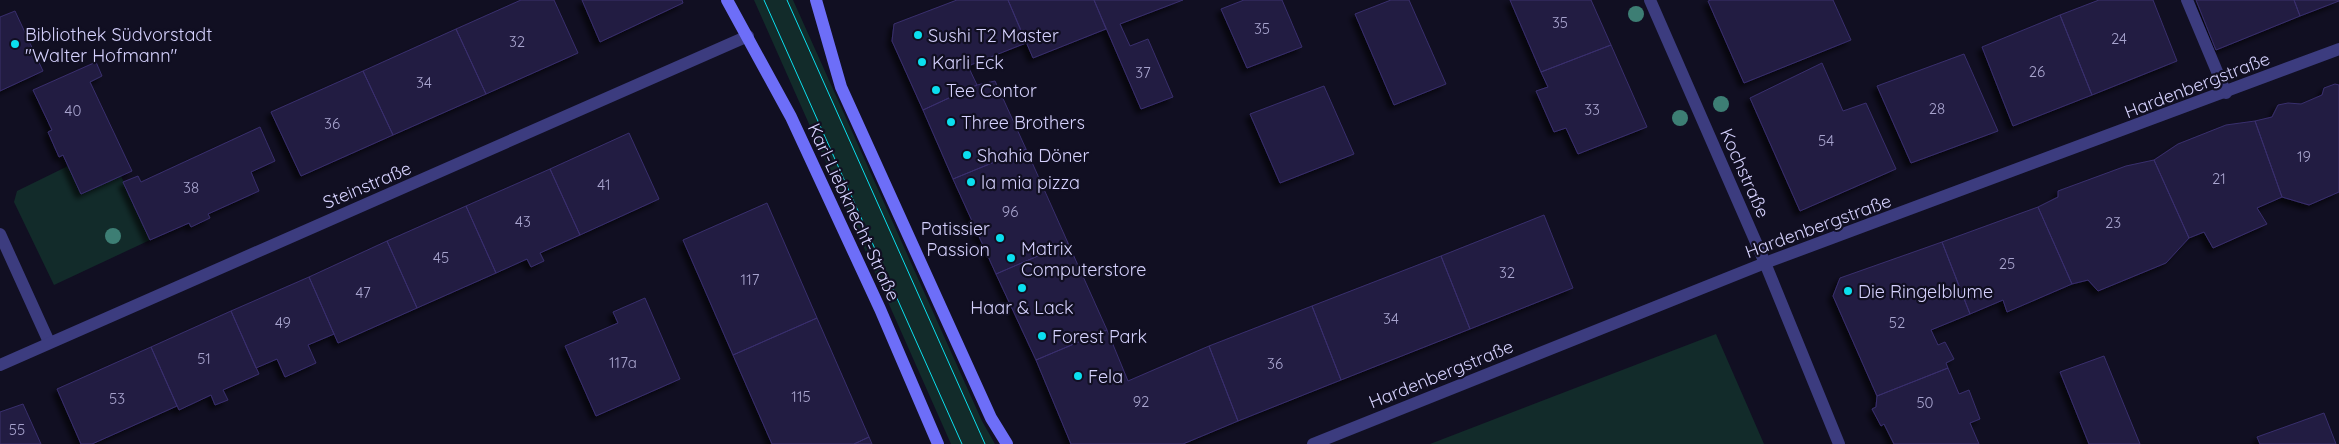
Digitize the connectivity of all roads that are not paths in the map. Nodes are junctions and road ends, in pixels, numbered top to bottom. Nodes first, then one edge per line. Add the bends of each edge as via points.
1 (727, 0) edge
2 (816, 0) edge
3 (1650, 0) edge
4 (2187, 0) edge
5 (748, 36) junction
6 (2339, 49) edge
7 (2226, 94) junction
8 (0, 234) edge
9 (1765, 263) junction
10 (49, 342) junction
11 (0, 365) edge
12 (938, 444) edge
13 (1007, 444) edge
14 (1313, 444) edge
15 (1839, 444) edge

1 - 5 main road, Karl-Liebknecht-Straße
2 - 13 main road via 841,87 991,418
3 - 9 street, Kochstraße
4 - 7 street
5 - 10 street, Steinstraße
5 - 12 main road, Karl-Liebknecht-Straße via 791,116
6 - 7 street, Hardenbergstraße
7 - 9 street, Hardenbergstraße
8 - 10 street
9 - 14 street, Hardenbergstraße
9 - 15 street, Kochstraße
10 - 11 street, Steinstraße

